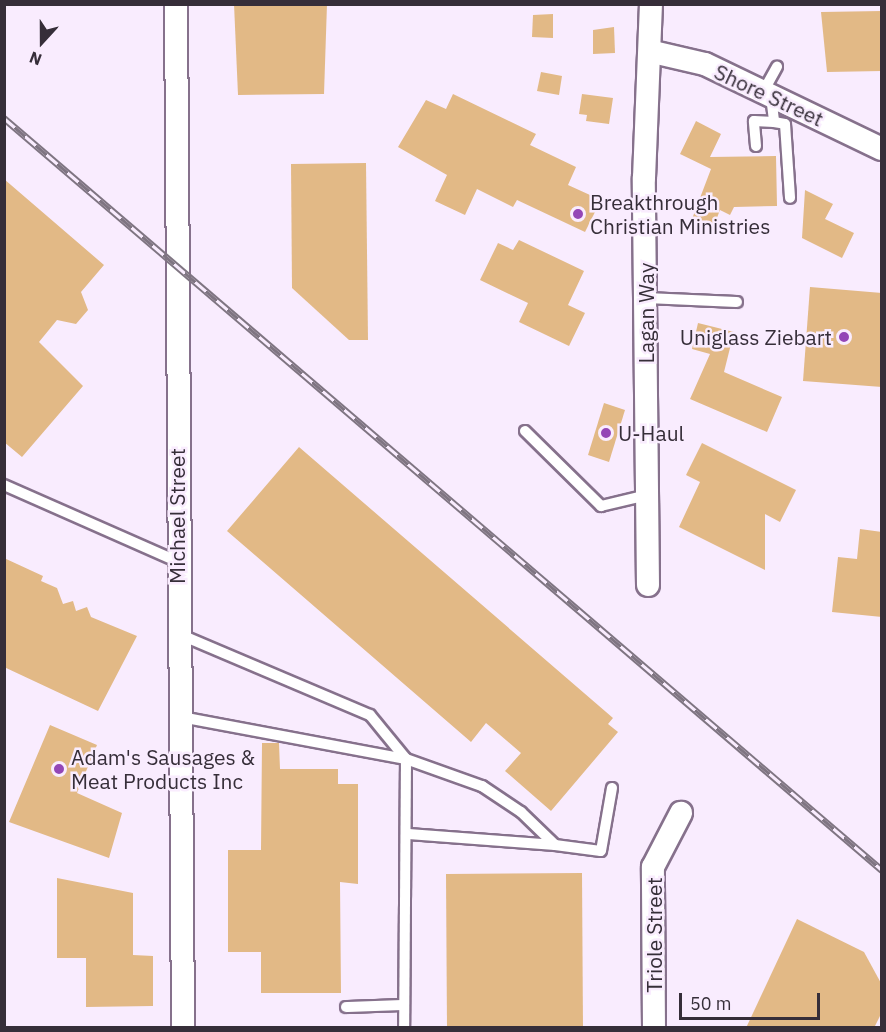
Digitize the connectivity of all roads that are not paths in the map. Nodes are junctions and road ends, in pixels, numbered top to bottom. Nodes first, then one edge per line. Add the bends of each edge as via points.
1 (176, 4) edge
2 (651, 4) edge
3 (653, 52) junction
4 (777, 67) dead end
5 (767, 94) junction
6 (774, 122) junction
7 (756, 146) dead end
8 (882, 148) edge
9 (790, 198) dead end
10 (646, 298) junction
11 (737, 302) dead end
12 (525, 431) dead end
13 (4, 485) edge
14 (647, 495) junction
15 (176, 561) junction
16 (648, 585) dead end
17 (179, 633) junction
18 (181, 717) junction
19 (406, 759) junction
20 (612, 788) dead end
21 (681, 813) dead end
22 (408, 834) junction
23 (555, 845) junction
24 (404, 1005) junction
25 (346, 1007) dead end
26 (183, 1028) edge
27 (404, 1028) edge
28 (654, 1028) edge

1 - 15 street, Michael Street
2 - 3 street, Lagan Way
3 - 5 street, Shore Street via 705,64
3 - 10 street, Lagan Way via 645,178
4 - 5 lane
5 - 6 lane
5 - 8 street, Shore Street
6 - 7 lane via 754,121
6 - 9 lane via 785,124
10 - 11 lane
10 - 14 street, Lagan Way
12 - 14 lane via 601,506
13 - 15 lane
14 - 16 street, Lagan Way
15 - 17 street, Michael Street
17 - 18 street, Michael Street
17 - 19 lane via 370,715
18 - 19 lane
18 - 26 street, Michael Street
19 - 22 lane
19 - 23 lane via 482,786 521,812
20 - 23 lane via 601,851
21 - 28 street, Triole Street via 653,867
22 - 23 lane
22 - 24 lane
24 - 25 lane
24 - 27 lane

